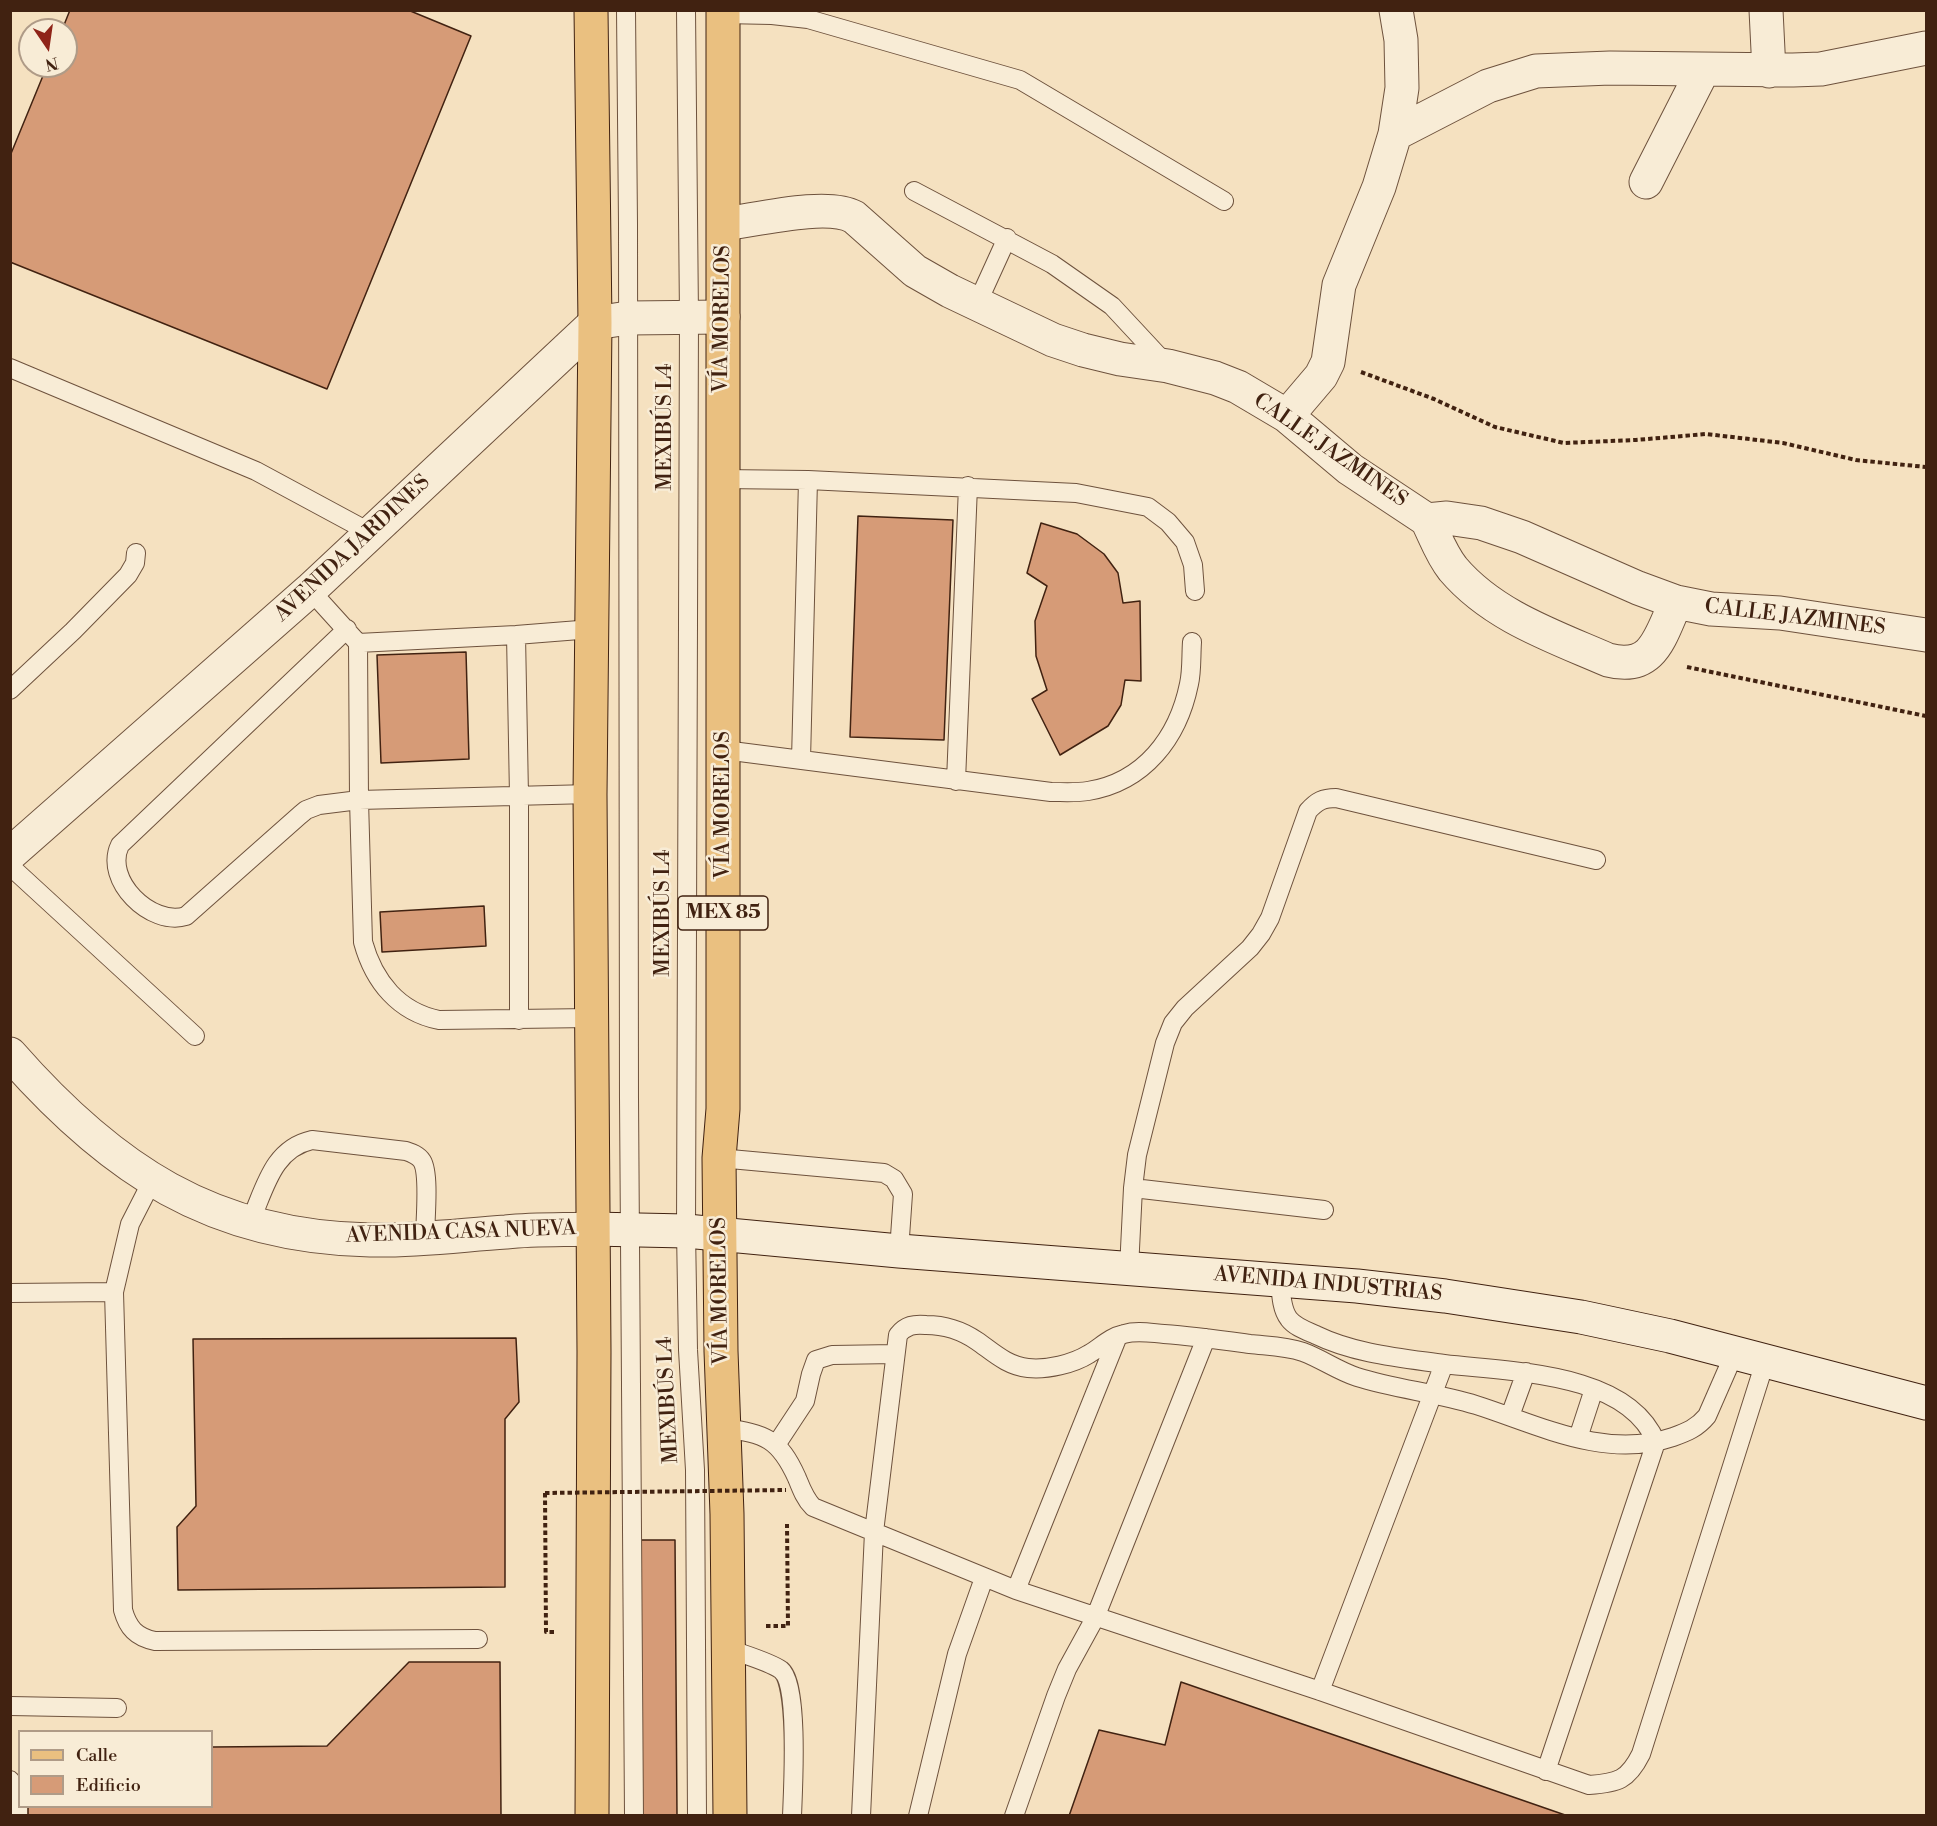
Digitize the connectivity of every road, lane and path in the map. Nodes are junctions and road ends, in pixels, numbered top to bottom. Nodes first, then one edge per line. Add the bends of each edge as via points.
1 (591, 10) edge
2 (626, 10) edge
3 (686, 10) edge
4 (1396, 10) edge
5 (1766, 10) edge
6 (723, 12) edge
7 (1926, 48) edge
8 (1703, 70) junction
9 (1769, 70) junction
10 (1395, 134) junction
11 (1646, 182) dead end
12 (914, 191) dead end
13 (1224, 201) dead end
14 (724, 224) junction
15 (1007, 238) junction
16 (977, 304) junction
17 (689, 317) junction
18 (723, 317) junction
19 (628, 318) junction
20 (595, 324) junction
21 (1328, 362) junction
22 (1168, 366) junction
23 (10, 368) edge
24 (1287, 416) junction
25 (1926, 467) edge
26 (723, 479) junction
27 (808, 480) junction
28 (968, 486) junction
29 (1427, 520) junction
30 (371, 533) junction
31 (136, 553) dead end
32 (310, 590) junction
33 (1195, 591) dead end
34 (1676, 602) junction
35 (592, 629) junction
36 (516, 635) junction
37 (1926, 635) edge
38 (353, 636) junction
39 (1192, 642) dead end
40 (1645, 658) junction
41 (10, 690) edge
42 (1926, 716) edge
43 (724, 750) junction
44 (801, 759) junction
45 (956, 781) junction
46 (590, 794) junction
47 (519, 796) junction
48 (359, 800) junction
49 (10, 854) edge
50 (1596, 860) dead end
51 (10, 866) edge
52 (591, 1018) junction
53 (519, 1020) junction
54 (195, 1036) dead end
55 (10, 1054) edge
56 (719, 1158) junction
57 (152, 1181) junction
58 (1133, 1188) junction
59 (1324, 1209) dead end
60 (250, 1222) junction
61 (631, 1228) junction
62 (592, 1229) junction
63 (686, 1231) junction
64 (720, 1234) junction
65 (425, 1238) junction
66 (899, 1251) junction
67 (1129, 1269) junction
68 (1280, 1280) junction
69 (114, 1292) junction
70 (10, 1293) edge
71 (1118, 1336) junction
72 (1206, 1338) junction
73 (1734, 1353) junction
74 (895, 1354) junction
75 (1765, 1362) junction
76 (1444, 1364) junction
77 (1526, 1372) junction
78 (1594, 1389) junction
79 (1432, 1394) junction
80 (1926, 1404) edge
81 (1510, 1416) junction
82 (724, 1428) junction
83 (1578, 1438) junction
84 (1656, 1442) junction
85 (776, 1445) junction
86 (544, 1493) dead end
87 (787, 1501) dead end
88 (787, 1513) dead end
89 (874, 1532) junction
90 (984, 1578) junction
91 (1016, 1590) junction
92 (766, 1615) dead end
93 (1095, 1618) junction
94 (478, 1639) dead end
95 (729, 1649) junction
96 (1320, 1691) junction
97 (10, 1706) edge
98 (117, 1708) dead end
99 (1546, 1771) junction
100 (10, 1780) edge
101 (18, 1815) edge
102 (592, 1815) edge
103 (634, 1815) edge
104 (697, 1815) edge
105 (730, 1815) edge
106 (792, 1815) edge
107 (861, 1815) edge
108 (918, 1815) edge
109 (1014, 1815) edge

1 - 20 main road
2 - 19 lane, MEXIBÚS L4
3 - 17 lane, MEXIBÚS L4
4 - 10 street via 1402,88
5 - 9 street
6 - 13 lane via 808,19 1020,80
6 - 14 main road, VÍA MORELOS / MEX 85
7 - 9 street via 1821,69
8 - 9 street
8 - 10 street via 1536,71 1488,86
8 - 11 street
10 - 21 street via 1379,188 1339,285
12 - 15 lane
14 - 16 street, CALLE JAZMINES via 815,211 845,211 915,271
14 - 18 main road, VÍA MORELOS / MEX 85
15 - 16 lane
15 - 22 lane via 1112,306
16 - 22 street, CALLE JAZMINES via 1083,350
17 - 18 street
17 - 19 street
17 - 63 lane, MEXIBÚS L4
18 - 26 main road, VÍA MORELOS / MEX 85
19 - 20 street
19 - 61 lane, MEXIBÚS L4
20 - 30 street, AVENIDA JARDINES
20 - 35 main road
21 - 24 street
21 - 25 path via 1379,377 1496,427 1564,443 1706,434 1783,443 1856,460
22 - 24 street, CALLE JAZMINES via 1238,387
23 - 30 lane via 256,471
24 - 29 street, CALLE JAZMINES via 1350,469
26 - 27 lane
26 - 43 main road, VÍA MORELOS / MEX 85
27 - 28 lane
27 - 44 lane
28 - 33 lane via 1076,492 1148,507 1185,542 1193,566
28 - 45 lane
29 - 34 street, CALLE JAZMINES via 1447,518 1480,523
29 - 40 street via 1453,568 1477,592 1513,617 1608,660 1622,663
30 - 32 street, AVENIDA JARDINES
31 - 41 lane via 128,575
32 - 38 lane
32 - 49 street, AVENIDA JARDINES
34 - 37 street, CALLE JAZMINES
34 - 40 street via 1657,644
35 - 36 lane
35 - 46 main road
36 - 38 lane
36 - 47 lane
38 - 48 lane
38 - 48 lane via 120,845 115,855 118,874 148,909 178,918 193,910 306,810
39 - 45 lane via 1190,682 1181,716 1149,764 1121,782 1087,791 1051,792
40 - 42 path
43 - 44 lane
43 - 56 main road, VÍA MORELOS / MEX 85 via 723,1097
44 - 45 lane
46 - 47 lane
46 - 52 main road
47 - 48 lane
47 - 53 lane
48 - 53 lane via 363,942 376,976 407,1009 423,1017
50 - 58 lane via 1336,798 1314,804 1261,934 1173,1023 1137,1155
51 - 54 lane
52 - 53 lane
52 - 62 main road
55 - 57 street, AVENIDA CASA NUEVA via 79,1124
56 - 64 main road, VÍA MORELOS / MEX 85
56 - 66 lane via 884,1173 894,1179 903,1194
57 - 60 street, AVENIDA CASA NUEVA via 216,1212
57 - 69 lane via 130,1224
58 - 59 lane
58 - 67 lane
60 - 65 street, AVENIDA CASA NUEVA via 340,1238
60 - 65 lane via 282,1156 312,1140 406,1151 421,1159 426,1174
61 - 62 street, AVENIDA CASA NUEVA
61 - 63 street, AVENIDA CASA NUEVA
61 - 103 lane, MEXIBÚS L4
62 - 65 street, AVENIDA CASA NUEVA
62 - 102 main road
63 - 64 street, AVENIDA CASA NUEVA
63 - 104 lane, MEXIBÚS L4 via 695,1470
64 - 66 street, AVENIDA INDUSTRIAS
64 - 82 main road, VÍA MORELOS / MEX 85
66 - 67 street, AVENIDA INDUSTRIAS
67 - 68 street, AVENIDA INDUSTRIAS
68 - 73 street, AVENIDA INDUSTRIAS via 1445,1296 1581,1317
68 - 76 lane via 1283,1307 1289,1320 1298,1326 1340,1346
69 - 70 lane
69 - 94 lane via 123,1610 132,1630 155,1641
71 - 72 lane via 1140,1332
71 - 74 lane via 1073,1362 1028,1368 1011,1364 975,1339 950,1328 913,1325 898,1335
71 - 91 lane
72 - 79 lane via 1285,1347 1359,1377
72 - 93 lane
73 - 75 street, AVENIDA INDUSTRIAS
73 - 84 lane via 1701,1424
74 - 85 lane via 832,1355 816,1360 805,1401
74 - 89 lane
75 - 80 street, AVENIDA INDUSTRIAS
75 - 99 lane via 1633,1769 1609,1784 1589,1785
76 - 77 lane
76 - 79 lane
77 - 78 lane
77 - 81 lane
78 - 83 lane
78 - 84 lane via 1634,1410
79 - 81 lane
79 - 96 lane
81 - 83 lane
82 - 85 lane via 746,1431
82 - 95 main road, VÍA MORELOS / MEX 85
83 - 84 lane via 1638,1445
84 - 99 lane
85 - 89 lane via 789,1461 808,1503
86 - 87 path, bridge via 786,1490
88 - 92 path via 788,1626 766,1626
89 - 90 lane
89 - 107 lane
90 - 91 lane
90 - 108 lane via 957,1654
91 - 93 lane
93 - 96 lane
93 - 109 lane via 1067,1669
95 - 105 main road, VÍA MORELOS / MEX 85
95 - 106 lane via 780,1670 788,1680 794,1753
96 - 99 lane
97 - 98 lane
100 - 101 lane via 18,1790

